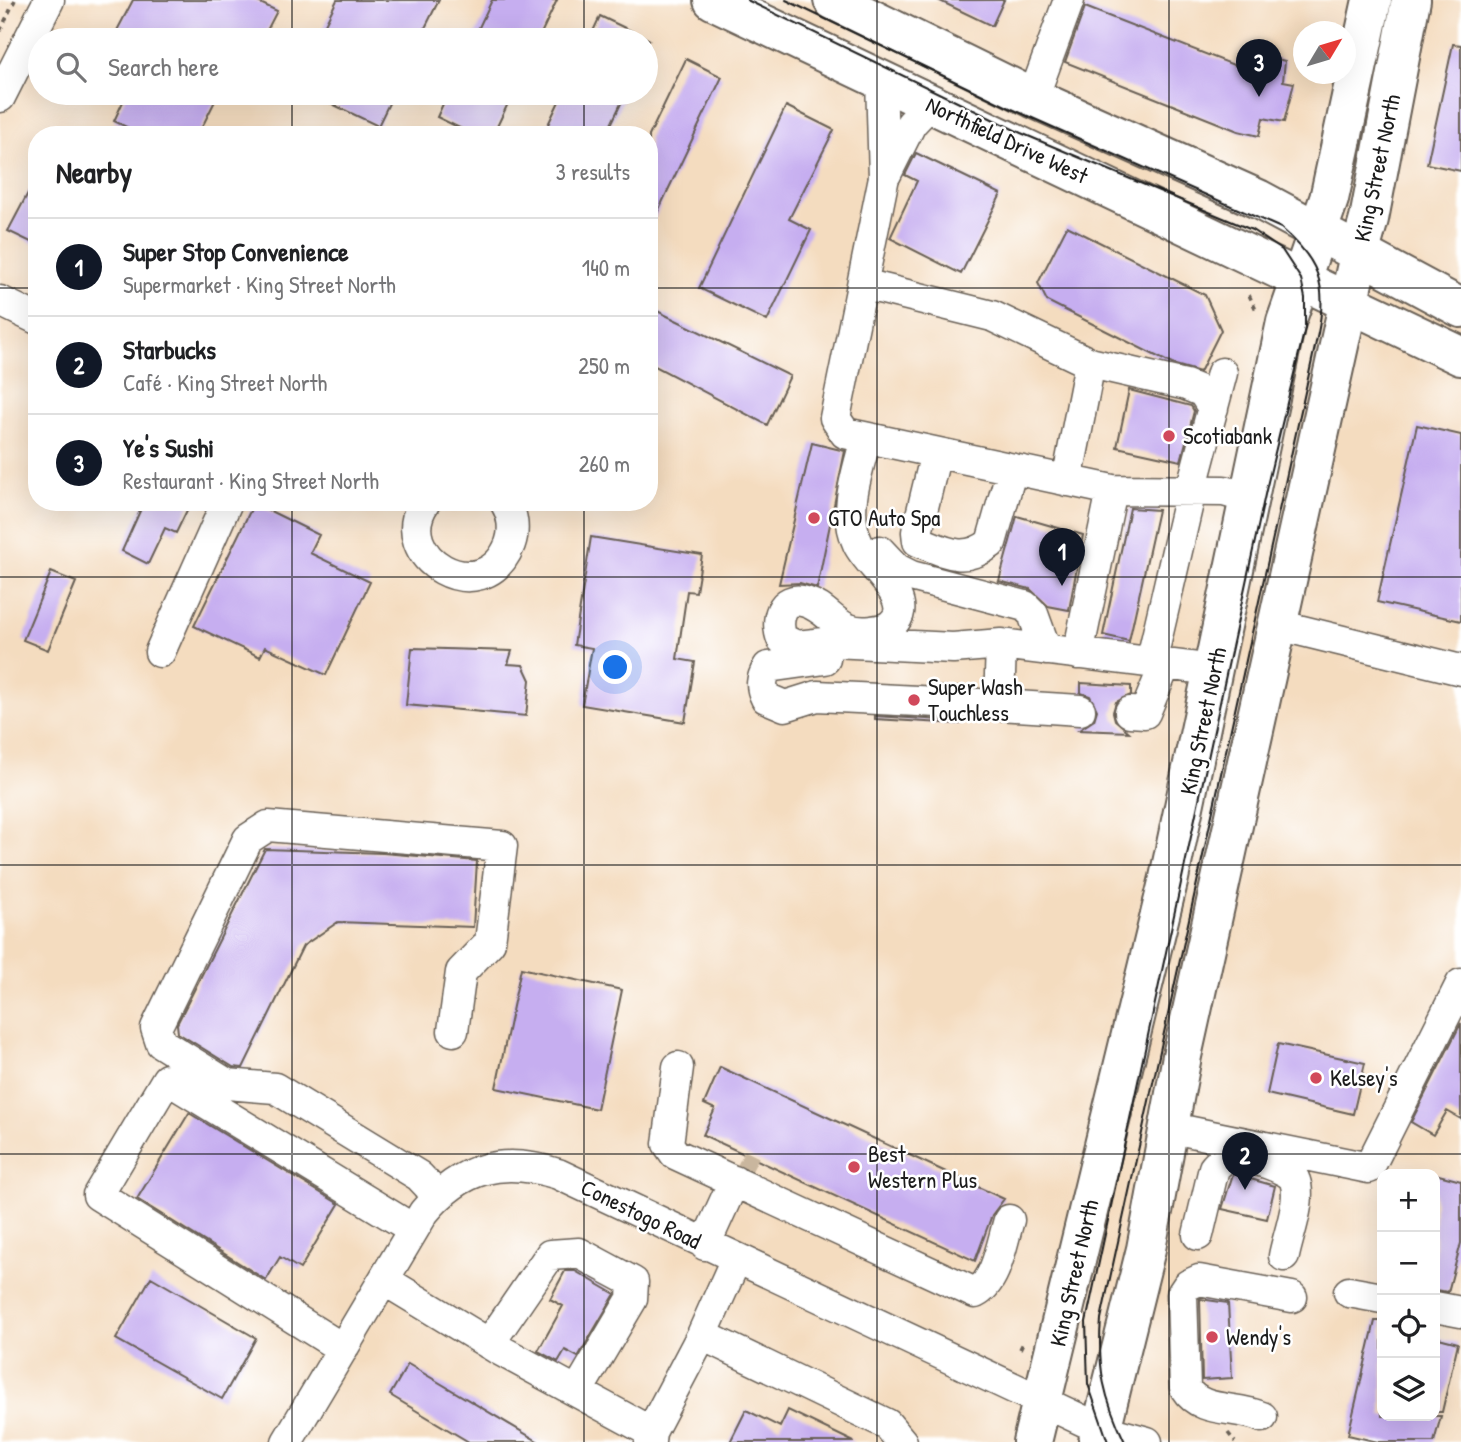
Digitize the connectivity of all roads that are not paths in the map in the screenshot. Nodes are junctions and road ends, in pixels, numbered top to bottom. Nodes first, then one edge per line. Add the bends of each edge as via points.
1 (48, 0) edge
2 (713, 0) edge
3 (833, 0) edge
4 (1069, 0) edge
5 (1372, 0) edge
6 (1411, 0) edge
7 (34, 28) edge
8 (28, 40) edge
9 (881, 80) junction
10 (0, 96) edge
11 (1033, 98) junction
12 (930, 104) junction
13 (884, 177) junction
14 (1318, 229) junction
15 (1359, 255) junction
16 (1301, 279) junction
17 (863, 284) junction
18 (0, 301) edge
19 (1349, 303) junction
20 (1461, 308) edge
21 (28, 315) edge
22 (1461, 356) edge
23 (1090, 363) junction
24 (1222, 373) dead end
25 (1213, 408) junction
26 (876, 440) junction
27 (936, 453) junction
28 (1012, 469) junction
29 (1067, 481) junction
30 (1112, 490) junction
31 (1191, 490) junction
32 (1249, 498) junction
33 (223, 511) edge
34 (418, 511) edge
35 (508, 511) edge
36 (1278, 625) junction
37 (1046, 650) junction
38 (160, 652) dead end
39 (1078, 654) junction
40 (1000, 655) junction
41 (1158, 664) junction
42 (1214, 670) junction
43 (1461, 670) edge
44 (999, 705) junction
45 (1080, 710) dead end
46 (1130, 712) dead end
47 (1461, 984) edge
48 (453, 1031) dead end
49 (678, 1067) dead end
50 (1167, 1127) junction
51 (740, 1177) junction
52 (438, 1196) junction
53 (1009, 1220) dead end
54 (413, 1229) junction
55 (1198, 1235) dead end
56 (705, 1245) junction
57 (1283, 1256) dead end
58 (736, 1259) junction
59 (384, 1280) junction
60 (1349, 1292) dead end
61 (1292, 1297) dead end
62 (1377, 1297) edge
63 (1440, 1308) edge
64 (1461, 1312) edge
65 (702, 1335) junction
66 (489, 1344) junction
67 (343, 1349) junction
68 (576, 1392) junction
69 (1044, 1401) junction
70 (1262, 1417) dead end
71 (650, 1437) edge
72 (1105, 1438) edge
73 (287, 1442) edge
74 (902, 1442) edge
75 (1032, 1442) edge
76 (1147, 1442) edge

1 - 7 street
2 - 9 main road, Northfield Drive West
3 - 11 main road
4 - 11 street
5 - 14 main road, King Street North via 1329,199
6 - 15 main road, King Street North
8 - 10 street
9 - 12 main road, Northfield Drive West
9 - 13 street
11 - 14 main road
12 - 13 street via 911,124
12 - 16 main road, Northfield Drive West
13 - 17 street
14 - 15 main road
14 - 16 main road, King Street North
15 - 19 main road, King Street North
15 - 20 main road
16 - 19 main road, Northfield Drive West
16 - 32 main road, King Street North via 1286,321
17 - 23 street via 992,316
17 - 26 street via 835,418 845,433
18 - 21 street
19 - 22 main road, Northfield Drive West
19 - 36 main road, King Street North
23 - 25 street via 1186,385 1203,392
23 - 29 street
24 - 25 street
25 - 31 street
26 - 27 street
26 - 37 street via 870,512 875,543 884,556 911,576 1025,606 1033,614
26 - 40 street via 850,505 851,520 866,559 897,592 898,616 882,630 855,632 797,600 786,604 779,614 777,627 782,639 797,646 833,642
27 - 28 street
27 - 28 street via 918,541 958,556 981,551 991,543
28 - 29 street
29 - 30 street
30 - 31 street
30 - 39 street
31 - 32 street via 1224,491
31 - 41 street
32 - 42 main road, King Street North
33 - 38 street
34 - 35 street via 419,543 428,559 450,573 476,575 505,556 512,540
36 - 43 street
36 - 50 main road, King Street North
37 - 39 street
37 - 40 street
39 - 41 street
40 - 44 street
40 - 44 street via 828,658 768,667 761,688 766,698 785,706 817,696
41 - 42 street
41 - 46 street via 1145,713
42 - 69 main road, King Street North
44 - 45 street
47 - 50 street via 1369,1168
48 - 52 street via 461,972 490,942 502,846 268,826 248,839 156,1028 161,1043 227,1084 275,1088 419,1176
49 - 51 street via 668,1144 675,1154
50 - 72 main road, King Street North
51 - 53 street via 975,1293 990,1277
51 - 56 street
52 - 54 street, Conestogo Road
52 - 56 street, Conestogo Road via 470,1174 502,1165 530,1166 558,1174
54 - 59 street, Conestogo Road
54 - 67 street via 167,1079 97,1195
55 - 57 street via 1214,1168 1221,1161 1232,1156 1287,1169 1295,1179 1297,1193
56 - 58 street, Conestogo Road
58 - 65 street
58 - 69 street, Conestogo Road
59 - 66 street
59 - 67 street, Conestogo Road
60 - 62 street
61 - 70 street via 1199,1280 1182,1294 1185,1388 1192,1401 1244,1409
63 - 64 street
65 - 71 street
65 - 74 street via 887,1424
66 - 68 street
66 - 68 street via 550,1255 579,1253 606,1265 633,1282 632,1299
67 - 73 street, Conestogo Road
68 - 71 street
69 - 72 street, Conestogo Road
69 - 75 main road, King Street North
72 - 76 street, Conestogo Road

